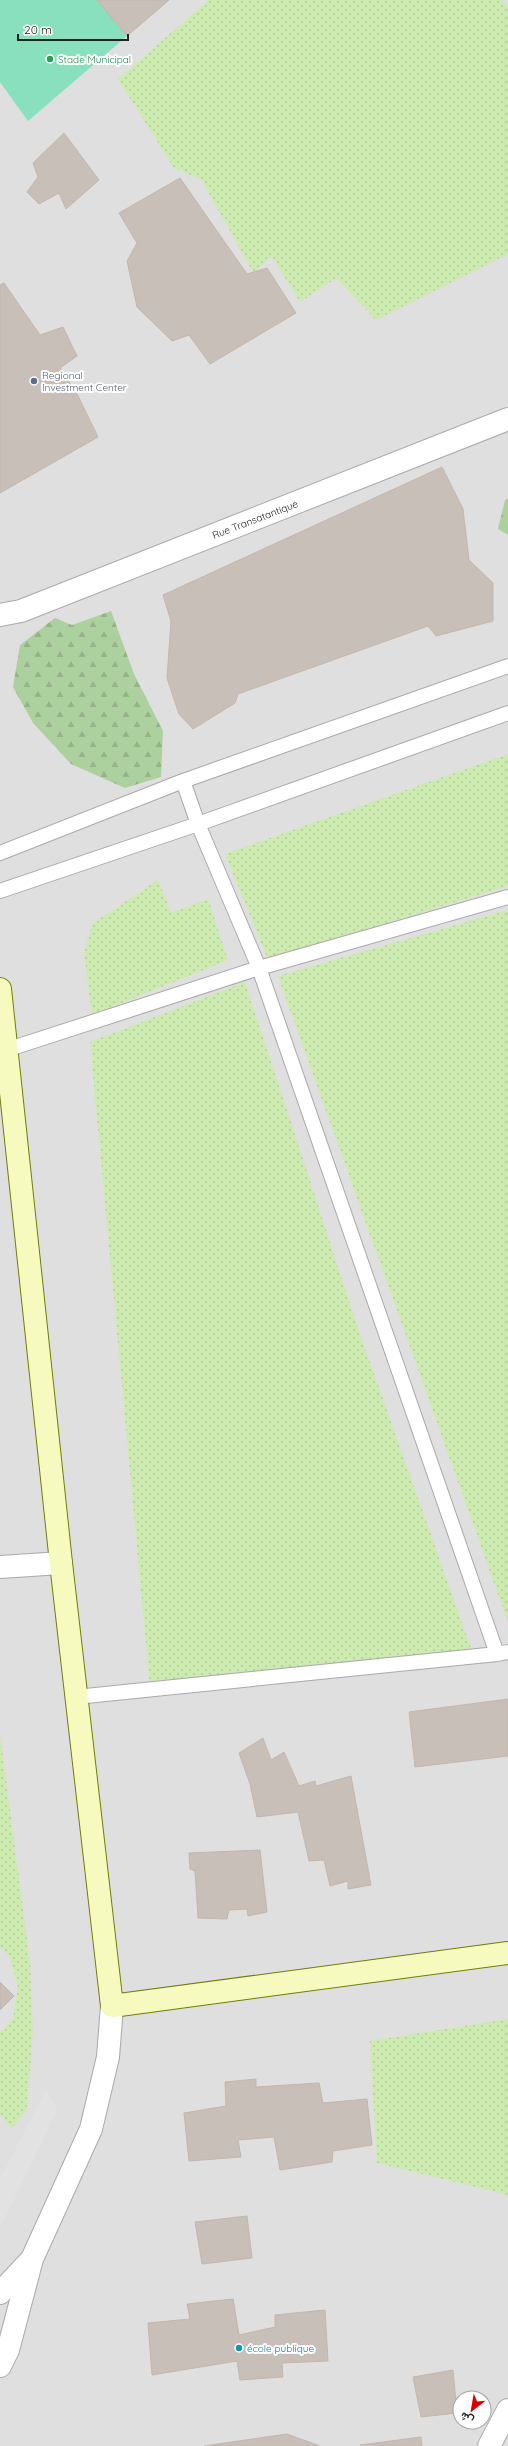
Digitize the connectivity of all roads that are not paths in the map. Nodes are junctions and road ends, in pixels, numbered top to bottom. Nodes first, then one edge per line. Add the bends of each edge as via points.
1 (508, 419) edge
2 (0, 615) edge
3 (508, 666) edge
4 (508, 713) edge
5 (183, 781) junction
6 (198, 824) junction
7 (0, 853) edge
8 (0, 891) edge
9 (508, 897) edge
10 (259, 968) junction
11 (0, 989) edge
12 (6, 1050) junction
13 (61, 1563) junction
14 (0, 1567) edge
15 (503, 1653) edge
16 (76, 1697) junction
17 (508, 1953) edge
18 (112, 2006) junction
19 (32, 2259) junction
20 (0, 2293) edge
21 (4, 2358) edge
22 (508, 2410) edge
23 (489, 2446) edge

1 - 2 street, Rue Transatantique via 21,611
3 - 5 lane
4 - 6 lane
5 - 6 lane
5 - 7 lane
6 - 8 lane
6 - 10 lane
9 - 10 lane
10 - 12 lane
10 - 15 lane
11 - 12 main road
12 - 13 main road
13 - 14 street
13 - 16 main road
15 - 16 lane
16 - 18 main road
17 - 18 main road
18 - 19 street via 108,2057 91,2129
19 - 20 street
19 - 21 street
22 - 23 street

